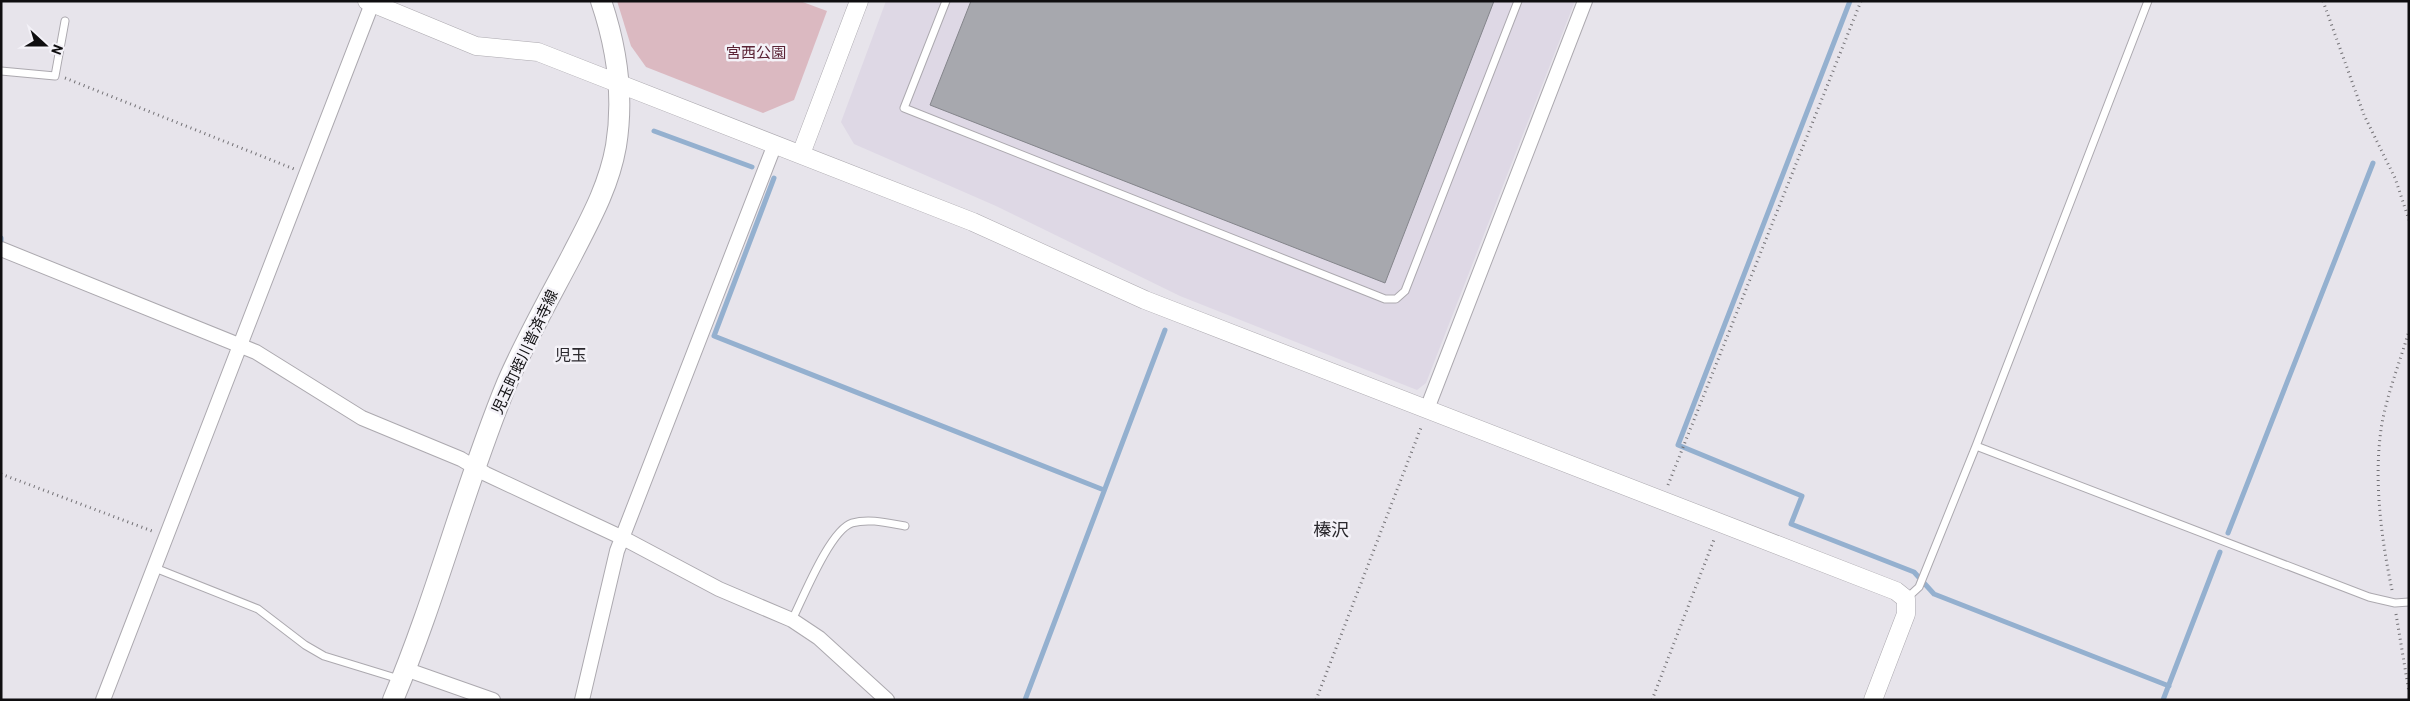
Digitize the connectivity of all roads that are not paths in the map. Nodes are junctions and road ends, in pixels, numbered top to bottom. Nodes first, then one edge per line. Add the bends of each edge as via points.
1 (600, 1) edge
2 (859, 1) edge
3 (946, 1) edge
4 (1518, 1) edge
5 (1585, 1) edge
6 (2148, 1) edge
7 (370, 2) edge
8 (65, 21) dead end
9 (1, 71) edge
10 (619, 85) junction
11 (775, 144) junction
12 (802, 154) junction
13 (1, 249) edge
14 (241, 345) junction
15 (1427, 408) junction
16 (1976, 446) junction
17 (474, 466) junction
18 (906, 526) dead end
19 (622, 538) junction
20 (155, 568) junction
21 (1906, 599) junction
22 (2409, 602) edge
23 (792, 620) junction
24 (403, 674) junction
25 (103, 700) edge
26 (393, 700) edge
27 (493, 700) edge
28 (582, 700) edge
29 (887, 700) edge
30 (1872, 700) edge

1 - 10 main road, 児玉町蛭川普済寺線 via 616,60
2 - 12 street
3 - 4 lane via 904,108 1385,298 1396,298 1405,291
5 - 15 street
6 - 16 lane
7 - 10 street via 476,46 538,52
7 - 14 street
8 - 9 lane via 55,76
10 - 11 street
10 - 17 main road, 児玉町蛭川普済寺線 via 615,148 602,194 519,358
11 - 12 street
11 - 19 street
12 - 15 street via 973,222 1145,300
13 - 14 street
14 - 17 street via 362,418
14 - 20 street
15 - 21 street via 1896,590
16 - 21 lane via 1919,587
16 - 22 lane via 2369,597 2395,603
17 - 19 street
17 - 24 main road, 児玉町蛭川普済寺線 via 430,603
18 - 23 lane via 862,521 845,526 830,543
19 - 23 street via 720,589
19 - 28 street
20 - 24 lane via 258,609 324,656
20 - 25 street
21 - 30 street via 1906,614
23 - 29 street via 820,638
24 - 26 main road, 児玉町蛭川普済寺線
24 - 27 street

